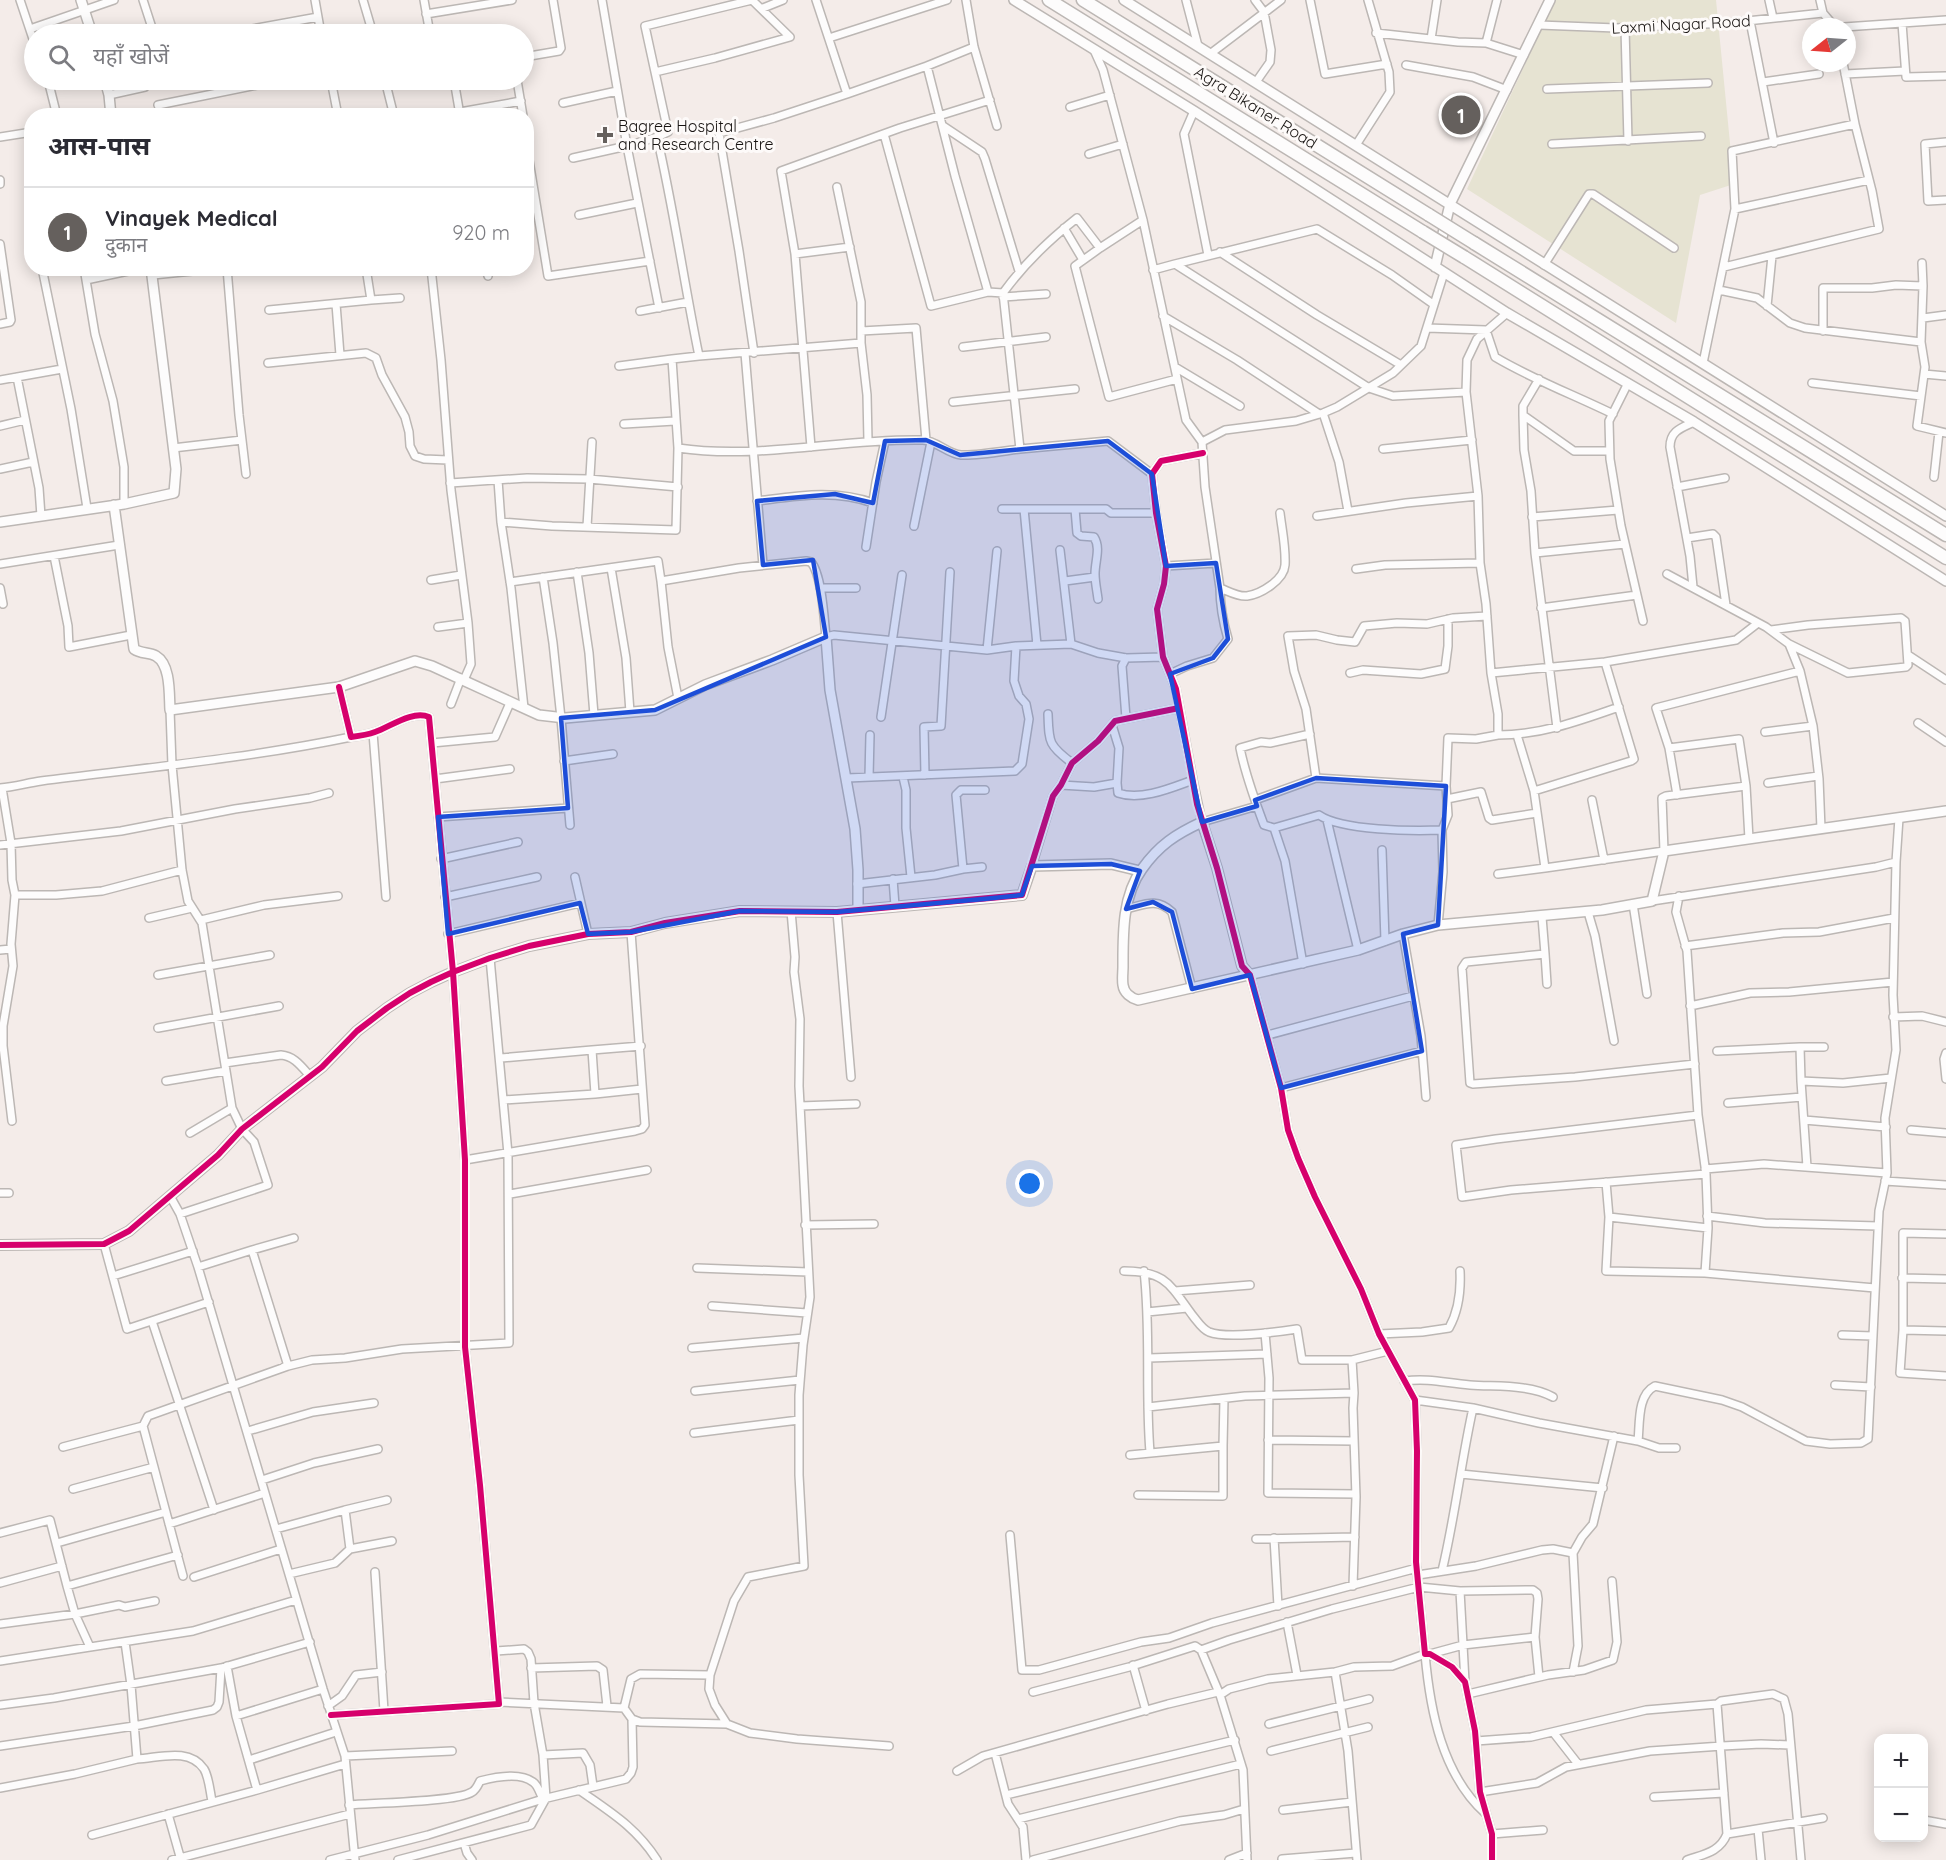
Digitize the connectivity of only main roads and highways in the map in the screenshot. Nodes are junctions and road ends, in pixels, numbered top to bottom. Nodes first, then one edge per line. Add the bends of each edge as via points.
1 (1049, 0) edge
2 (1083, 0) edge
3 (1946, 535) edge
4 (1946, 558) edge

1 - 4 highway, bridge
2 - 3 highway, Agra Bikaner Road, bridge

